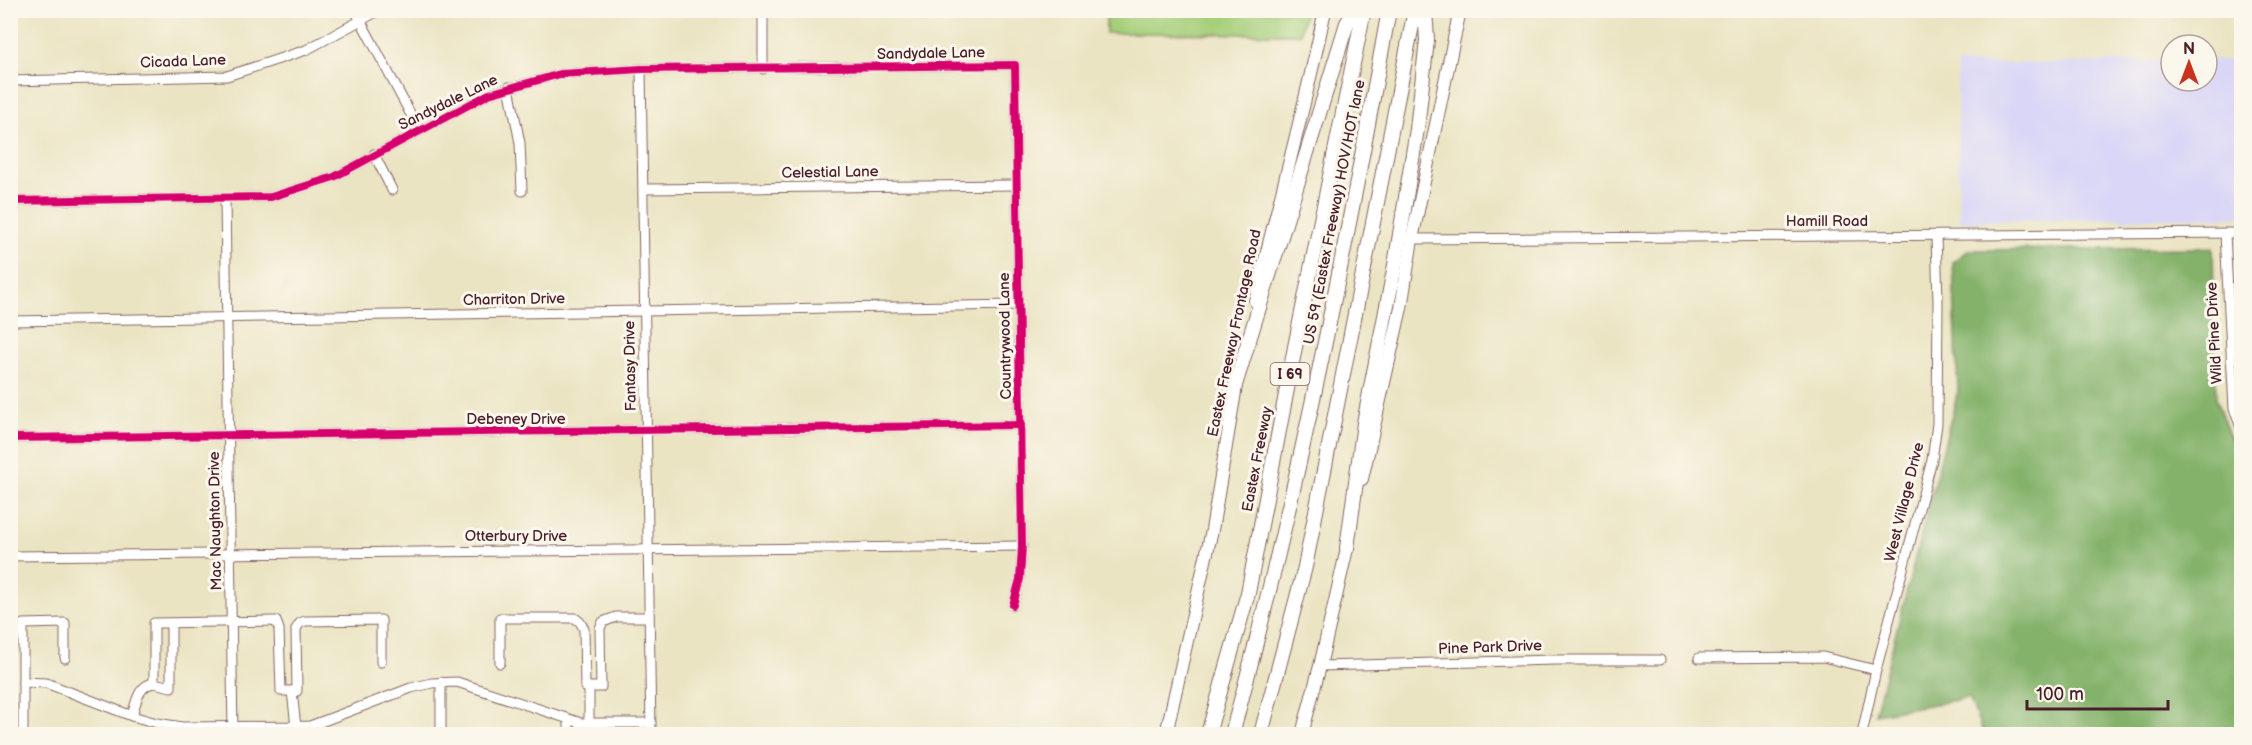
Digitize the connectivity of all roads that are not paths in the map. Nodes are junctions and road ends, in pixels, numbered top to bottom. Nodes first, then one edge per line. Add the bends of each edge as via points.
1 (355, 10) edge
2 (380, 10) edge
3 (763, 10) edge
4 (1325, 10) edge
5 (1356, 10) edge
6 (1364, 10) edge
7 (1389, 10) edge
8 (1415, 10) edge
9 (1425, 10) edge
10 (1460, 10) edge
11 (360, 20) junction
12 (1015, 65) joint
13 (641, 69) junction
14 (763, 69) junction
15 (10, 81) edge
16 (509, 87) junction
17 (419, 130) junction
18 (374, 154) junction
19 (1016, 185) junction
20 (645, 189) junction
21 (392, 190) dead end
22 (522, 191) dead end
23 (225, 199) junction
24 (10, 201) edge
25 (2225, 233) junction
26 (2241, 233) edge
27 (1936, 236) junction
28 (1412, 239) junction
29 (1018, 305) junction
30 (644, 311) junction
31 (227, 318) junction
32 (10, 321) edge
33 (1236, 382) junction
34 (1021, 425) junction
35 (2241, 430) edge
36 (646, 431) junction
37 (229, 435) junction
38 (10, 438) edge
39 (1022, 546) junction
40 (1347, 549) junction
41 (648, 550) junction
42 (231, 553) junction
43 (10, 556) edge
44 (1013, 605) dead end
45 (649, 617) junction
46 (231, 621) junction
47 (171, 623) junction
48 (600, 628) junction
49 (279, 629) junction
50 (296, 629) junction
51 (584, 629) junction
52 (10, 632) edge
53 (23, 632) junction
54 (65, 658) dead end
55 (1699, 658) dead end
56 (1660, 660) dead end
57 (381, 662) dead end
58 (500, 663) dead end
59 (1320, 666) junction
60 (1876, 670) junction
61 (23, 682) junction
62 (441, 682) junction
63 (154, 683) junction
64 (589, 687) junction
65 (292, 691) junction
66 (132, 716) junction
67 (568, 720) junction
68 (592, 723) junction
69 (651, 723) junction
70 (292, 730) edge
71 (314, 730) edge
72 (233, 731) edge
73 (23, 735) edge
74 (441, 735) edge
75 (569, 735) edge
76 (595, 735) edge
77 (651, 735) edge
78 (1166, 735) edge
79 (1208, 735) edge
80 (1232, 735) edge
81 (1261, 735) edge
82 (1302, 735) edge
83 (1862, 735) edge

1 - 11 street
2 - 11 street, Cicada Lane
3 - 14 street
4 - 33 main road, Eastex Freeway Frontage Road
5 - 33 highway via 1347,23
6 - 79 highway, Eastex Freeway / I 69 via 1248,593
7 - 80 highway, US 59 (Eastex Freeway) HOV/HOT lane via 1311,409
8 - 81 highway via 1305,567
9 - 40 highway via 1427,40 1417,129 1364,423
10 - 28 main road
11 - 15 street, Cicada Lane via 306,50 227,76
11 - 17 street
12 - 14 street, Sandydale Lane
12 - 19 street, Countrywood Lane
13 - 14 street, Sandydale Lane
13 - 16 street, Sandydale Lane via 560,74
13 - 20 street, Fantasy Drive
16 - 17 street, Sandydale Lane
16 - 22 street via 520,143
17 - 18 street, Sandydale Lane
18 - 21 street
18 - 23 street, Sandydale Lane via 334,177 272,197
19 - 20 street, Celestial Lane
19 - 29 street, Countrywood Lane
20 - 30 street, Fantasy Drive
23 - 24 street, Sandydale Lane
23 - 31 street, Mac Naughton Drive
25 - 26 street, Hamill Road
25 - 27 street, Hamill Road
25 - 35 street, Wild Pine Drive via 2234,409
27 - 28 street, Hamill Road
27 - 60 street, West Village Drive via 1937,424 1932,460
28 - 40 main road via 1401,308
29 - 30 street, Charriton Drive
29 - 34 street, Countrywood Lane
30 - 31 street, Charriton Drive
30 - 36 street, Fantasy Drive
31 - 32 street, Charriton Drive
31 - 37 street, Mac Naughton Drive
33 - 78 main road, Eastex Freeway Frontage Road via 1212,530
34 - 36 street, Debeney Drive
34 - 39 street, Countrywood Lane
36 - 37 street, Debeney Drive
36 - 41 street, Fantasy Drive
37 - 38 street, Debeney Drive
37 - 42 street, Mac Naughton Drive
39 - 41 street, Otterbury Drive
39 - 44 street, Countrywood Lane
40 - 59 main road
41 - 42 street, Otterbury Drive
41 - 45 street, Fantasy Drive
42 - 43 street, Otterbury Drive
42 - 46 street, Mac Naughton Drive
45 - 48 street via 610,618
45 - 69 street, Fantasy Drive
46 - 47 street
46 - 49 street via 274,621
46 - 72 street, Mac Naughton Drive
47 - 63 street via 154,623
47 - 63 street via 171,687
48 - 51 street
48 - 64 street via 601,687
49 - 50 street
49 - 65 street via 281,691
50 - 57 street via 304,621 381,621
50 - 65 street via 297,691
51 - 58 street via 571,618 500,618
51 - 64 street via 585,687
52 - 53 street
53 - 54 street via 23,624 65,623
53 - 61 street
55 - 60 street via 1823,657
56 - 59 street, Pine Park Drive
59 - 82 main road
60 - 83 street, West Village Drive
61 - 66 street via 46,683
61 - 73 street
62 - 67 street via 464,683
62 - 71 street via 411,688
62 - 74 street
63 - 66 street via 143,687
64 - 68 street
65 - 70 street
66 - 72 street via 170,726
67 - 68 street
67 - 75 street
68 - 69 street
68 - 76 street
69 - 77 street, Fantasy Drive
70 - 71 street
70 - 72 street

